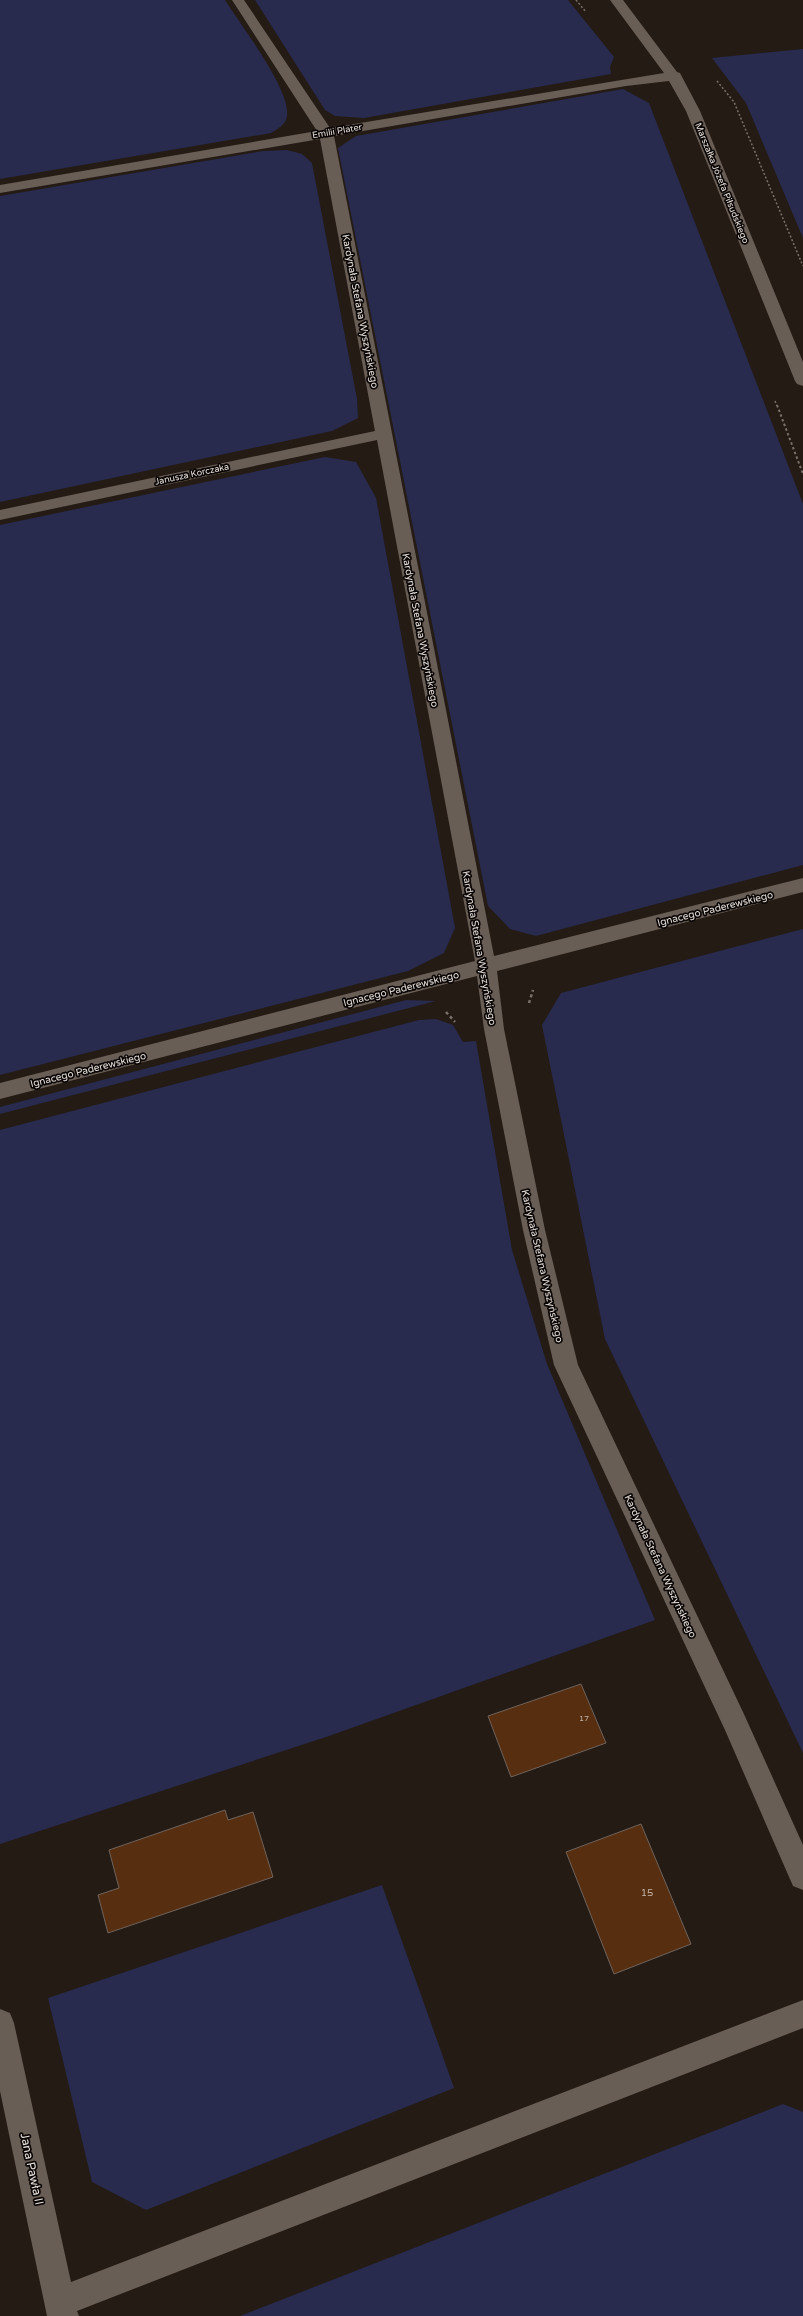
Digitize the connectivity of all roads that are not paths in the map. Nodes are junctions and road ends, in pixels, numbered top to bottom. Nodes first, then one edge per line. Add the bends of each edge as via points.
1 (238, 0) edge
2 (616, 0) edge
3 (675, 76) junction
4 (326, 133) junction
5 (0, 189) edge
6 (803, 381) edge
7 (384, 434) junction
8 (0, 515) edge
9 (803, 885) edge
10 (486, 967) junction
11 (0, 1092) edge
12 (803, 1876) edge
13 (803, 2014) edge
14 (0, 2023) edge
15 (62, 2309) edge

1 - 4 street, Kardynała Stefana Wyszyńskiego
2 - 3 street, Marszałka Józefa Piłsudskiego via 656,48
3 - 4 street, Emilii Plater via 637,80
3 - 6 street, Marszałka Józefa Piłsudskiego via 693,111
4 - 5 street, Emilii Plater
4 - 7 street, Kardynała Stefana Wyszyńskiego
7 - 8 street, Janusza Korczaka
7 - 10 street, Kardynała Stefana Wyszyńskiego
9 - 10 street, Ignacego Paderewskiego
10 - 11 street, Ignacego Paderewskiego
10 - 12 street, Kardynała Stefana Wyszyńskiego via 494,1029 534,1230 566,1365 734,1721
13 - 15 street
14 - 15 street, Jana Pawła II

